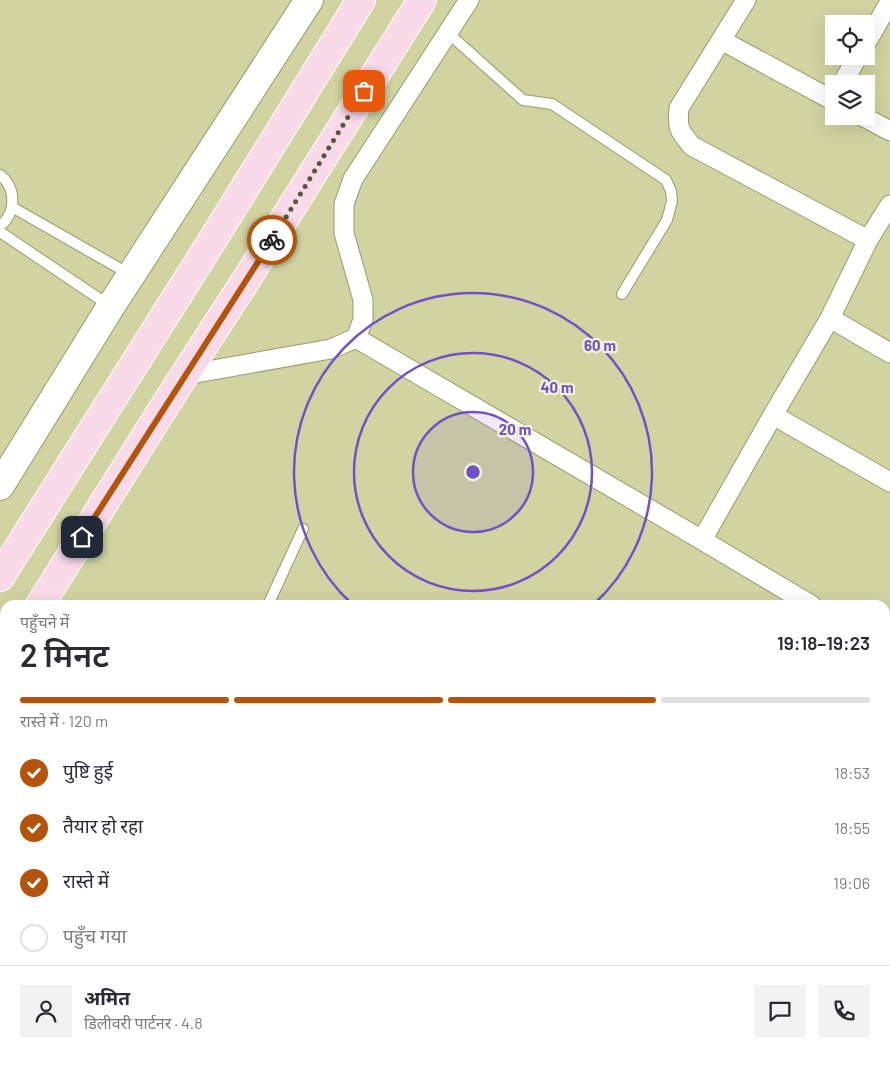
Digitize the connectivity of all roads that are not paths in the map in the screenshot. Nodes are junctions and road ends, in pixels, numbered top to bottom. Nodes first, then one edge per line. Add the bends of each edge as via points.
1 (309, 0) edge
2 (361, 0) edge
3 (422, 0) edge
4 (469, 0) edge
5 (746, 0) edge
6 (885, 4) edge
7 (875, 25) edge
8 (448, 33) junction
9 (721, 40) junction
10 (825, 96) edge
11 (875, 123) edge
12 (890, 131) edge
13 (0, 175) edge
14 (890, 205) edge
15 (12, 207) junction
16 (0, 226) edge
17 (0, 232) edge
18 (868, 240) junction
19 (131, 275) junction
20 (622, 294) dead end
21 (111, 306) junction
22 (830, 318) junction
23 (356, 338) junction
24 (890, 352) edge
25 (185, 374) junction
26 (774, 415) junction
27 (890, 482) edge
28 (0, 486) edge
29 (303, 529) dead end
30 (702, 540) junction
31 (0, 577) edge
32 (48, 598) edge
33 (270, 600) edge
34 (799, 600) edge

1 - 19 main road
2 - 31 main road
3 - 25 main road
4 - 8 street
5 - 9 street
6 - 7 street
8 - 20 lane via 524,100 552,104 666,180 672,201 667,220
8 - 23 street via 353,179 344,204 344,233 363,300 363,320
9 - 10 street
9 - 18 street via 679,108 681,133 692,146
11 - 12 street
13 - 15 lane via 11,188
14 - 18 street
15 - 16 lane
15 - 19 lane
17 - 21 lane
18 - 22 street
19 - 21 main road
21 - 28 main road
22 - 24 street
22 - 26 street
23 - 25 street via 331,349
23 - 30 street
25 - 32 main road
26 - 27 street
26 - 30 street
29 - 33 lane
30 - 34 street

